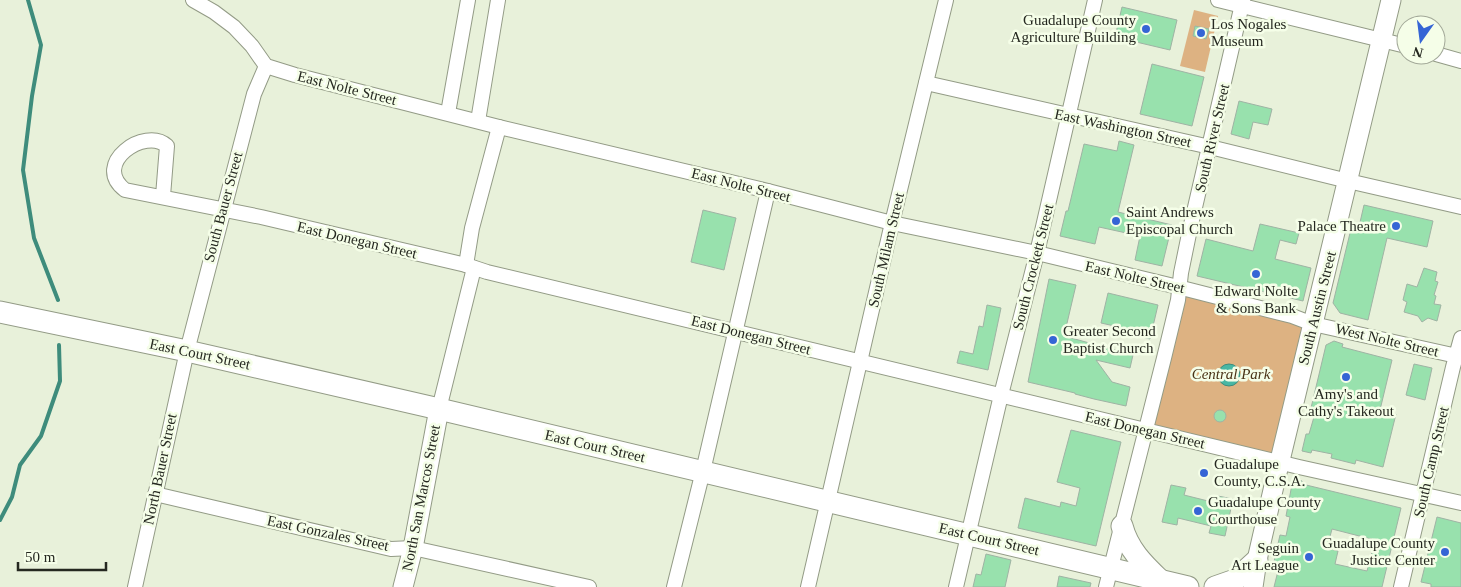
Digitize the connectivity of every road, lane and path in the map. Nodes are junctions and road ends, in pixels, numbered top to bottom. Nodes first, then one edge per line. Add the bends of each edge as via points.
1 (192, 0) edge
2 (468, 0) edge
3 (498, 0) edge
4 (946, 0) edge
5 (1095, 0) edge
6 (1218, 0) edge
7 (1391, 0) edge
8 (1242, 3) edge
9 (1382, 40) junction
10 (1396, 44) edge
11 (1446, 57) edge
12 (1461, 61) edge
13 (266, 66) junction
14 (926, 83) junction
15 (448, 113) junction
16 (1068, 114) junction
17 (478, 121) junction
18 (499, 127) junction
19 (1210, 147) junction
20 (1348, 181) junction
21 (768, 191) junction
22 (163, 196) junction
23 (1461, 207) edge
24 (222, 210) junction
25 (892, 223) junction
26 (1037, 253) junction
27 (470, 266) junction
28 (1178, 287) junction
29 (0, 312) edge
30 (1313, 324) junction
31 (735, 330) junction
32 (1461, 338) edge
33 (187, 351) junction
34 (1458, 356) edge
35 (860, 362) junction
36 (1001, 395) junction
37 (439, 409) junction
38 (1146, 430) junction
39 (1279, 462) junction
40 (703, 471) junction
41 (155, 494) junction
42 (1424, 495) junction
43 (827, 501) junction
44 (1461, 503) edge
45 (1122, 526) junction
46 (968, 534) junction
47 (412, 548) junction
48 (1257, 560) junction
49 (1109, 578) edge
50 (1160, 580) junction
51 (135, 587) edge
52 (403, 587) edge
53 (589, 587) edge
54 (674, 587) edge
55 (808, 587) edge
56 (956, 587) edge
57 (1188, 587) edge
58 (1215, 587) edge
59 (1253, 587) edge
60 (1401, 587) edge

1 - 13 street via 234,27
2 - 15 street
3 - 17 street
4 - 14 street, South Milam Street
5 - 16 street, South Crockett Street
6 - 8 street
7 - 9 main road, South Austin Street
8 - 9 street
8 - 19 street, South River Street
9 - 10 street
9 - 20 main road, South Austin Street
11 - 12 street
13 - 15 street, East Nolte Street
13 - 24 street, South Bauer Street via 254,94
14 - 16 street, East Washington Street
14 - 25 street, South Milam Street
15 - 17 street, East Nolte Street
16 - 19 street, East Washington Street
16 - 26 street, South Crockett Street
17 - 18 street, East Nolte Street
18 - 21 street, East Nolte Street
18 - 27 street via 472,228
19 - 20 street, East Washington Street
19 - 28 street, South River Street
20 - 23 street, East Washington Street
20 - 30 main road, South Austin Street
21 - 25 street, East Nolte Street
21 - 31 street
22 - 22 street via 125,190 117,184 114,164 122,153 142,142 156,140 167,146
22 - 24 street, East Donegan Street
24 - 27 street, East Donegan Street
24 - 33 street, South Bauer Street
25 - 26 street, East Nolte Street
25 - 35 street, South Milam Street
26 - 28 street, East Nolte Street
26 - 36 street, South Crockett Street
27 - 31 street, East Donegan Street
27 - 37 street
28 - 30 street, East Nolte Street
28 - 38 street, South River Street via 1178,300
29 - 33 main road, East Court Street
30 - 34 street, West Nolte Street
30 - 39 main road, South Austin Street
31 - 35 street, East Donegan Street
31 - 40 street
32 - 34 street, South Camp Street
33 - 37 main road, East Court Street
33 - 41 street, North Bauer Street
34 - 42 street, South Camp Street
35 - 36 street, East Donegan Street
35 - 43 street, South Milam Street
36 - 38 street, East Donegan Street
36 - 46 street, South Crockett Street
37 - 40 main road, East Court Street
37 - 47 main road, North San Marcos Street
38 - 39 street, East Donegan Street
38 - 45 street, South River Street
39 - 42 street, East Donegan Street
39 - 48 main road, South Austin Street
40 - 43 main road, East Court Street
40 - 54 street
41 - 47 street, East Gonzales Street via 391,549
41 - 51 street, North Bauer Street
42 - 44 street, East Donegan Street
42 - 60 street, South Camp Street
43 - 46 main road, East Court Street
43 - 55 street, South Milam Street
45 - 49 street, South River Street
45 - 50 main road via 1125,539 1135,554
46 - 49 main road, East Court Street
46 - 56 street, South Crockett Street
47 - 52 main road, North San Marcos Street
47 - 53 street, East Gonzales Street
48 - 58 main road via 1236,580
48 - 59 main road, South Austin Street
49 - 50 main road, East Court Street
50 - 57 main road, East Court Street

